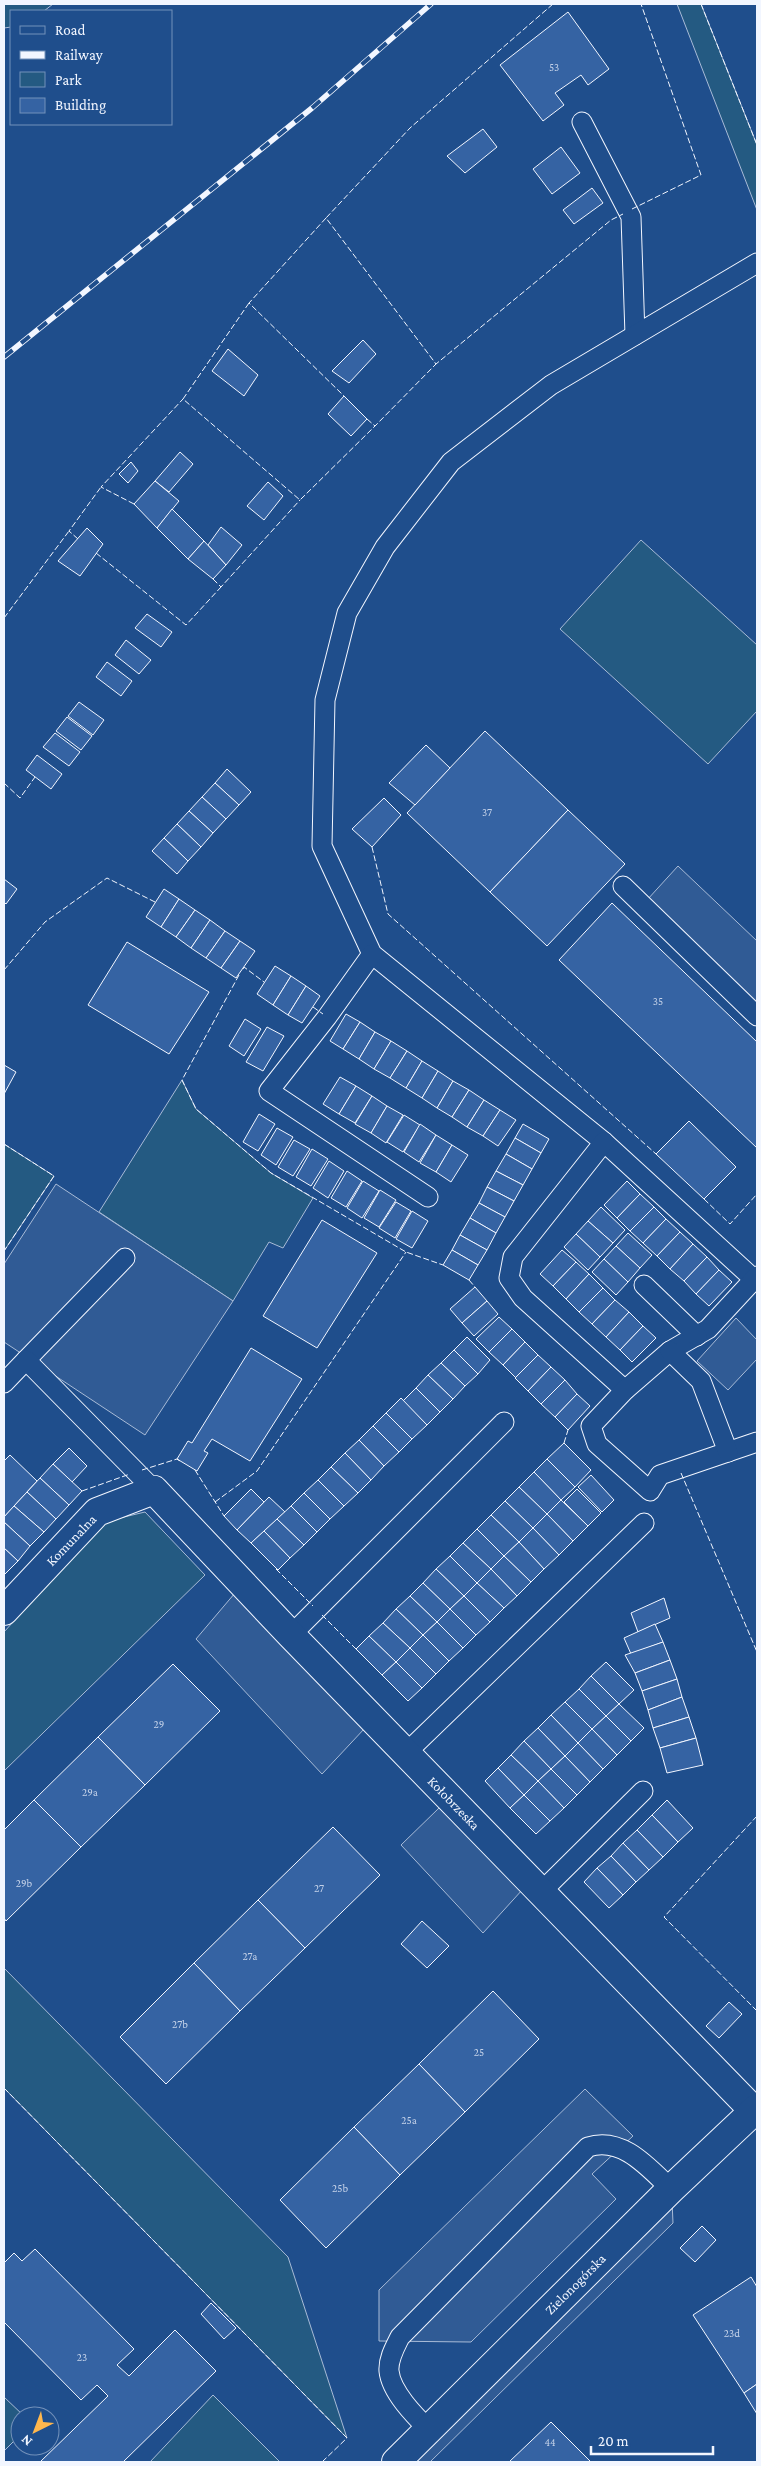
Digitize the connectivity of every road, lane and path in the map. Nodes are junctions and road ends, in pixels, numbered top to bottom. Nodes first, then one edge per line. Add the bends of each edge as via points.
1 (582, 122) dead end
2 (757, 263) edge
3 (635, 335) junction
4 (623, 886) dead end
5 (372, 954) junction
6 (757, 1016) edge
7 (604, 1142) junction
8 (428, 1197) dead end
9 (125, 1258) dead end
10 (756, 1279) edge
11 (644, 1285) dead end
12 (697, 1336) junction
13 (670, 1351) junction
14 (26, 1360) junction
15 (4, 1383) edge
16 (625, 1390) junction
17 (504, 1422) dead end
18 (757, 1442) edge
19 (728, 1452) junction
20 (154, 1490) junction
21 (644, 1523) dead end
22 (4, 1611) edge
23 (291, 1635) junction
24 (406, 1753) junction
25 (643, 1791) dead end
26 (541, 1892) junction
27 (756, 2111) edge
28 (671, 2188) junction
29 (429, 2430) junction
30 (396, 2462) edge

1 - 3 lane via 631,217
2 - 3 lane
3 - 5 lane via 551,385 451,462 385,548 347,612 325,700 322,846
4 - 6 lane
5 - 7 lane
5 - 8 lane via 269,1091
7 - 10 lane
7 - 16 lane via 513,1257 509,1278 523,1298
9 - 14 lane
10 - 12 lane via 708,1329
11 - 12 lane
12 - 13 lane
13 - 16 lane
13 - 19 lane via 701,1381
14 - 15 lane
14 - 20 lane
16 - 19 lane via 591,1426 597,1444 650,1491 660,1475
17 - 23 lane
18 - 19 lane
20 - 22 street, Komunalna via 97,1512
20 - 23 street, Kołobrzeska
21 - 24 lane
23 - 24 street, Kołobrzeska
24 - 26 street, Kołobrzeska
25 - 26 lane
26 - 27 street, Kołobrzeska
27 - 28 street, Zielonogórska
28 - 29 street, Zielonogórska
28 - 29 lane via 629,2153 614,2145 600,2143 588,2147 400,2337 392,2352 389,2371 409,2410
29 - 30 street, Zielonogórska

